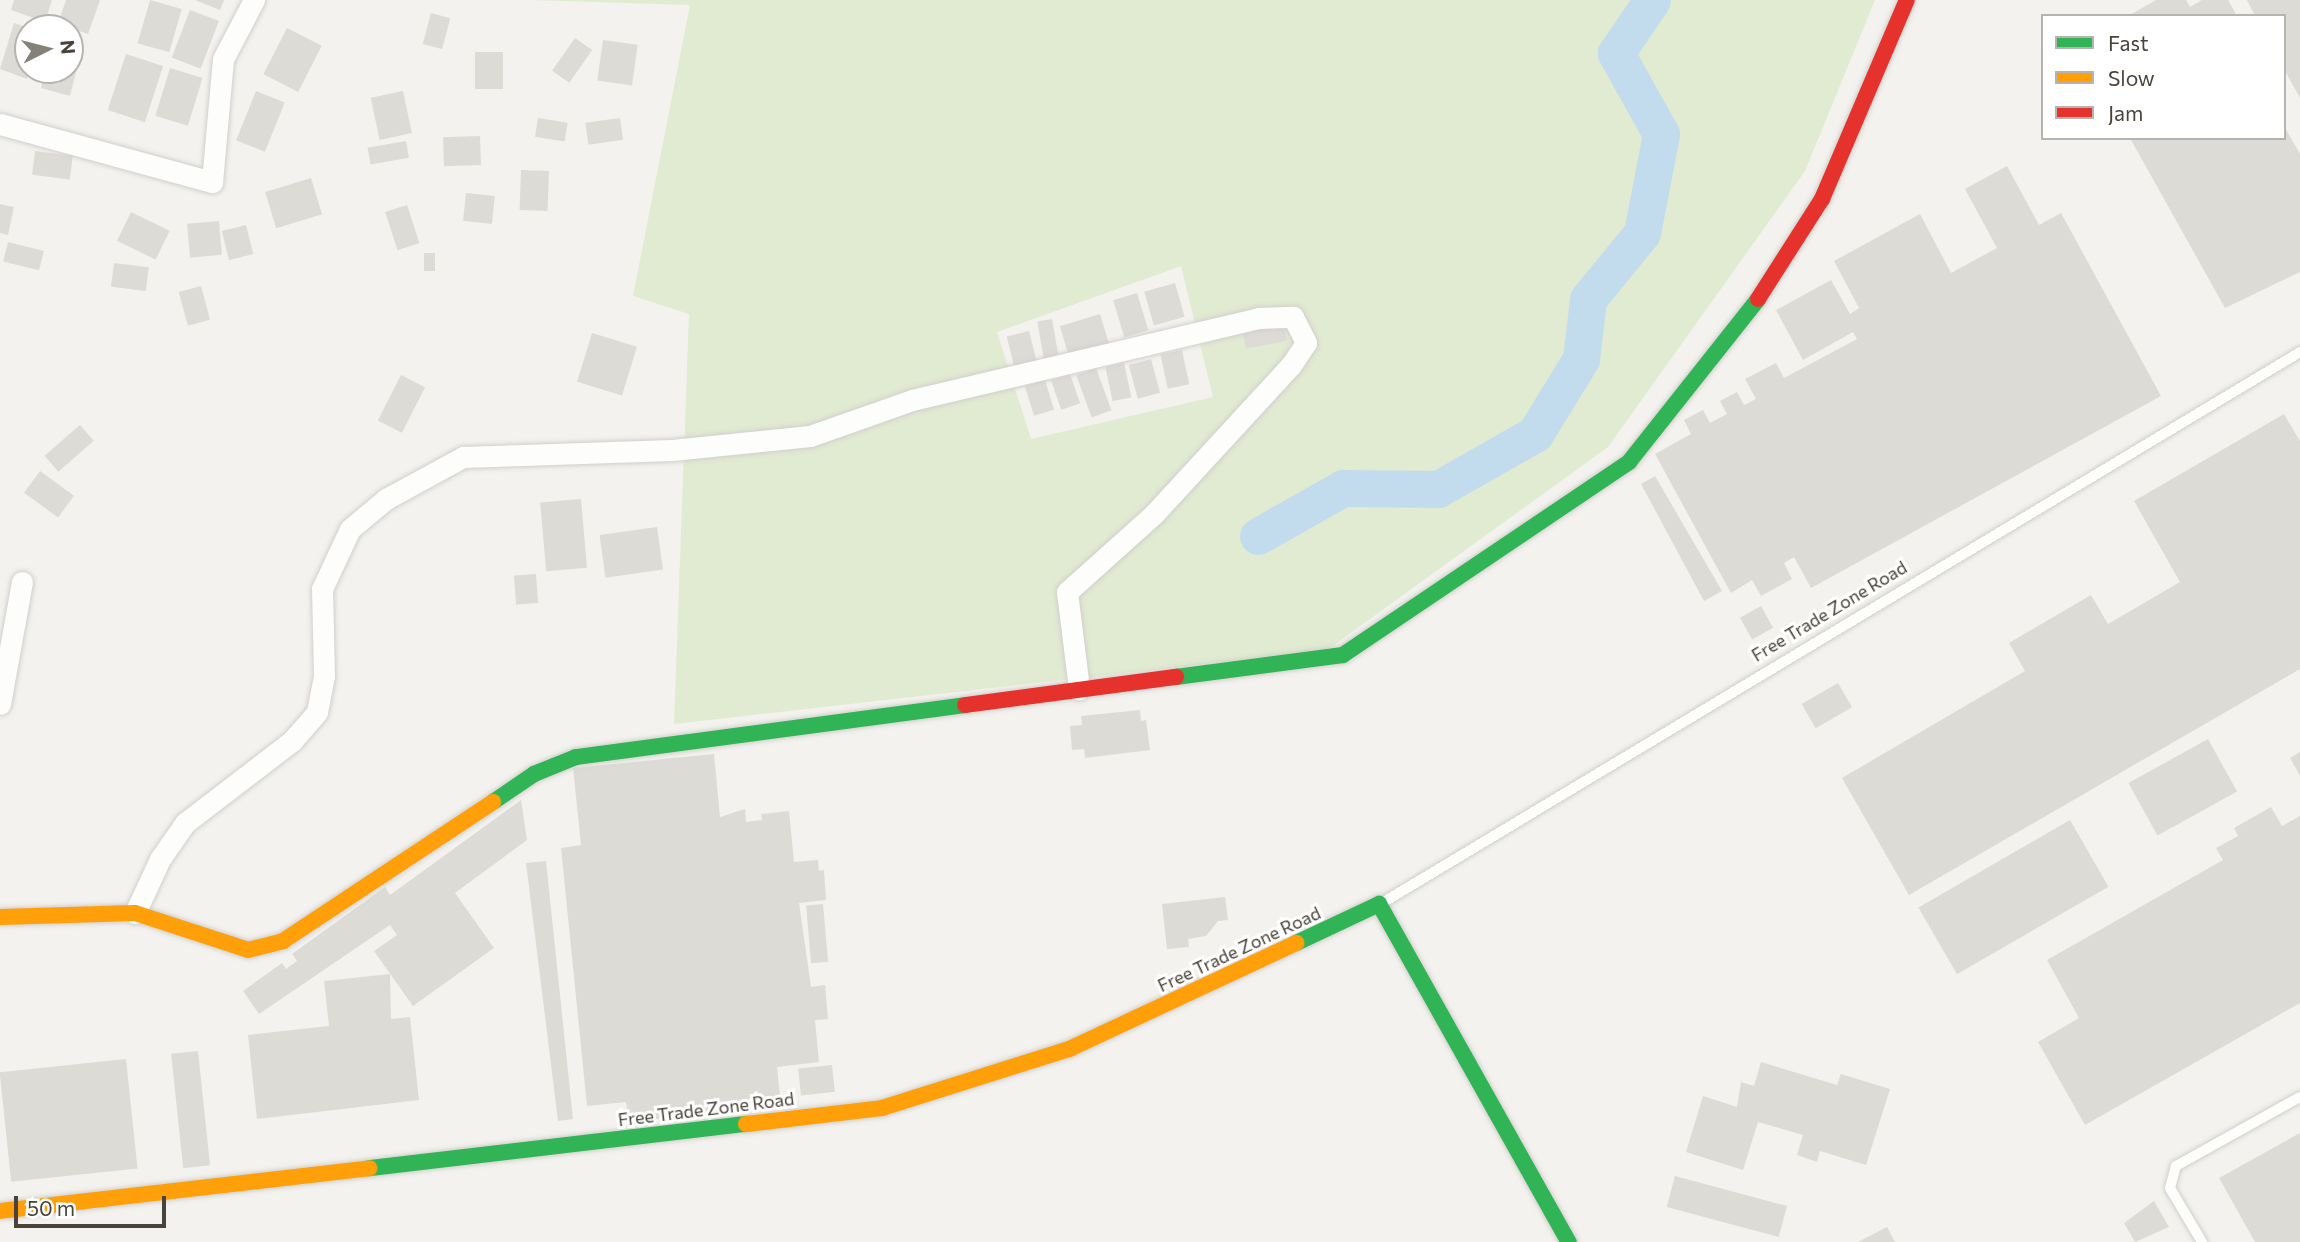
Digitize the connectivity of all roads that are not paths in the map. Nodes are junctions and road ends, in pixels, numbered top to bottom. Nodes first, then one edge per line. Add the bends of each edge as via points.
1 (254, 0) edge
2 (1907, 0) edge
3 (0, 124) edge
4 (2300, 352) edge
5 (22, 582) dead end
6 (1079, 689) junction
7 (0, 704) edge
8 (1379, 904) junction
9 (135, 913) junction
10 (0, 918) edge
11 (2300, 1097) edge
12 (0, 1211) edge
13 (1569, 1242) edge
14 (2202, 1242) edge

1 - 3 street via 223,59 212,182
2 - 6 street via 1822,200 1761,295 1629,462 1343,655
4 - 8 lane, Free Trade Zone Road
5 - 7 street
6 - 9 street via 576,757 534,774 283,942 248,950
6 - 9 street via 1067,592 1154,514 1291,365 1306,343 1293,317 1258,318 912,400 810,436 673,450 463,457 386,499 350,529 322,589 324,676 317,712 292,741 185,823 160,859
8 - 12 street, Free Trade Zone Road via 1069,1049 882,1108
8 - 13 street
9 - 10 street
11 - 14 lane via 2176,1166 2170,1188

